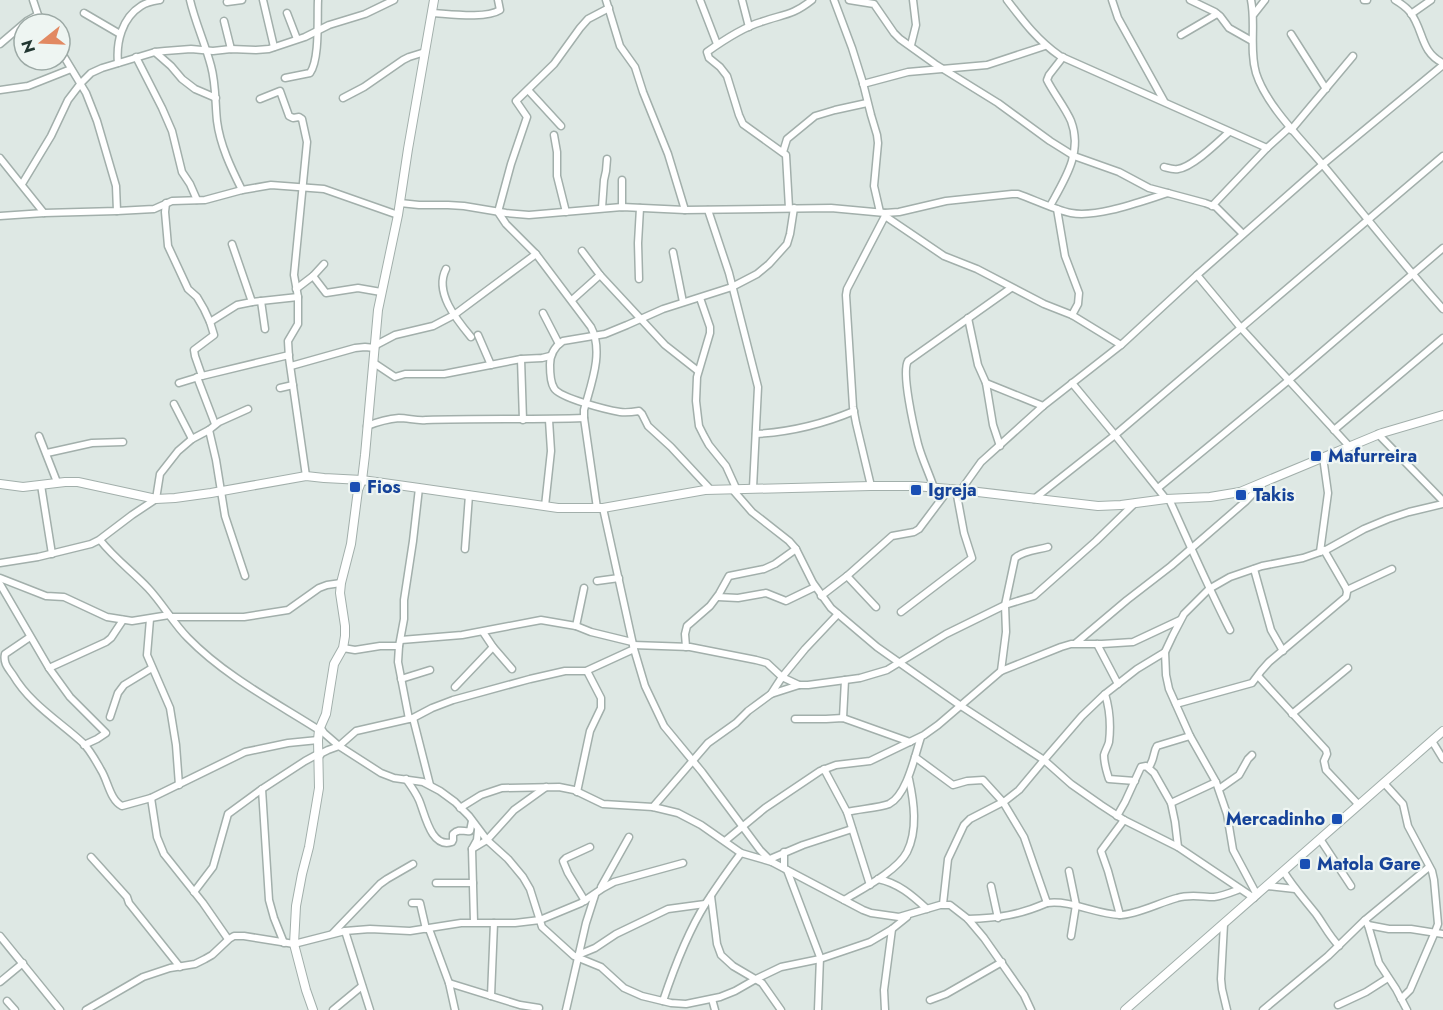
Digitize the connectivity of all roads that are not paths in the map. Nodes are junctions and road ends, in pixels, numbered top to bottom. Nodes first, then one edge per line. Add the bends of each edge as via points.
1 (27, 0) edge
2 (160, 0) edge
3 (190, 0) edge
4 (242, 0) edge
5 (262, 0) edge
6 (318, 0) edge
7 (394, 0) edge
8 (434, 0) edge
9 (498, 0) edge
10 (606, 0) edge
11 (700, 0) edge
12 (742, 0) edge
13 (812, 0) edge
14 (834, 0) edge
15 (849, 0) edge
16 (913, 0) edge
17 (1007, 0) edge
18 (1112, 0) edge
19 (1190, 0) edge
20 (1251, 0) edge
21 (1265, 0) edge
22 (1395, 0) edge
23 (1431, 0) edge
24 (34, 2) edge
25 (227, 2) dead end
26 (1402, 3) edge
27 (609, 8) junction
28 (84, 13) dead end
29 (287, 13) dead end
30 (432, 13) junction
31 (1217, 14) junction
32 (1254, 14) junction
33 (1411, 14) junction
34 (224, 21) dead end
35 (749, 27) junction
36 (318, 30) junction
37 (12, 34) edge
38 (120, 34) junction
39 (1291, 34) dead end
40 (1181, 35) dead end
41 (297, 39) junction
42 (1252, 41) junction
43 (0, 44) edge
44 (717, 45) junction
45 (911, 45) junction
46 (1045, 46) junction
47 (274, 47) junction
48 (205, 49) junction
49 (231, 49) junction
50 (155, 52) junction
51 (425, 52) junction
52 (136, 57) junction
53 (1063, 57) junction
54 (1353, 57) dead end
55 (118, 63) junction
56 (1443, 64) edge
57 (942, 68) junction
58 (72, 70) edge
59 (63, 72) edge
60 (285, 78) dead end
61 (81, 83) junction
62 (863, 84) junction
63 (1326, 89) junction
64 (0, 90) edge
65 (528, 90) junction
66 (216, 98) junction
67 (343, 98) dead end
68 (260, 99) dead end
69 (1164, 102) junction
70 (867, 103) junction
71 (561, 126) dead end
72 (1290, 129) junction
73 (1229, 132) junction
74 (554, 135) dead end
75 (1267, 148) junction
76 (783, 152) junction
77 (1074, 156) junction
78 (1443, 156) edge
79 (0, 158) edge
80 (607, 159) dead end
81 (1322, 165) junction
82 (1164, 167) dead end
83 (622, 180) dead end
84 (22, 184) junction
85 (302, 187) junction
86 (1149, 188) junction
87 (242, 190) junction
88 (1168, 193) junction
89 (197, 200) junction
90 (1142, 201) junction
91 (166, 203) junction
92 (400, 203) junction
93 (1212, 206) junction
94 (621, 207) junction
95 (1053, 207) junction
96 (602, 208) junction
97 (640, 208) junction
98 (791, 208) junction
99 (686, 210) junction
100 (708, 210) junction
101 (117, 211) junction
102 (498, 212) junction
103 (566, 212) junction
104 (44, 213) junction
105 (883, 214) junction
106 (398, 215) junction
107 (0, 216) edge
108 (1368, 220) junction
109 (1243, 234) junction
110 (232, 244) dead end
111 (1443, 248) edge
112 (582, 251) dead end
113 (673, 252) dead end
114 (536, 254) junction
115 (324, 264) dead end
116 (446, 268) dead end
117 (1413, 274) junction
118 (600, 275) junction
119 (1197, 275) junction
120 (313, 276) junction
121 (639, 279) dead end
122 (732, 287) junction
123 (1011, 288) junction
124 (296, 289) junction
125 (381, 292) junction
126 (298, 297) junction
127 (700, 298) junction
128 (572, 300) junction
129 (261, 301) junction
130 (252, 302) junction
131 (683, 302) junction
132 (1443, 309) edge
133 (543, 313) dead end
134 (454, 315) junction
135 (1072, 315) junction
136 (968, 318) junction
137 (641, 319) junction
138 (210, 322) junction
139 (1241, 328) junction
140 (265, 330) dead end
141 (596, 335) junction
142 (1443, 338) edge
143 (559, 344) junction
144 (1121, 345) junction
145 (376, 346) junction
146 (289, 356) junction
147 (550, 356) junction
148 (521, 359) junction
149 (374, 363) junction
150 (491, 364) junction
151 (291, 366) junction
152 (698, 371) junction
153 (200, 376) junction
154 (1289, 380) junction
155 (179, 383) dead end
156 (986, 383) junction
157 (1072, 383) junction
158 (294, 385) junction
159 (279, 388) dead end
160 (586, 403) junction
161 (174, 405) dead end
162 (1043, 406) junction
163 (248, 409) dead end
164 (854, 411) junction
165 (1443, 415) edge
166 (584, 418) junction
167 (523, 420) junction
168 (549, 420) junction
169 (215, 424) junction
170 (367, 426) junction
171 (209, 430) junction
172 (1334, 430) junction
173 (756, 434) junction
174 (1378, 434) junction
175 (1115, 435) junction
176 (39, 436) dead end
177 (192, 439) junction
178 (123, 442) dead end
179 (1000, 446) junction
180 (1349, 446) junction
181 (47, 453) junction
182 (1323, 457) junction
183 (306, 476) junction
184 (362, 480) junction
185 (1265, 481) junction
186 (57, 482) junction
187 (0, 484) edge
188 (41, 485) junction
189 (871, 486) junction
190 (419, 488) junction
191 (753, 488) junction
192 (934, 488) junction
193 (1158, 488) junction
194 (710, 489) junction
195 (734, 489) junction
196 (955, 490) junction
197 (221, 492) junction
198 (469, 495) junction
199 (156, 499) junction
200 (1168, 499) junction
201 (1034, 500) junction
202 (1135, 503) junction
203 (1443, 503) edge
204 (545, 506) junction
205 (600, 508) junction
206 (100, 540) junction
207 (1048, 547) dead end
208 (1191, 547) junction
209 (465, 549) dead end
210 (796, 549) junction
211 (1322, 551) junction
212 (52, 554) junction
213 (0, 563) edge
214 (1254, 569) junction
215 (1392, 569) dead end
216 (245, 576) dead end
217 (847, 576) junction
218 (0, 578) edge
219 (619, 578) junction
220 (597, 581) dead end
221 (341, 583) junction
222 (0, 585) edge
223 (814, 586) junction
224 (584, 588) dead end
225 (1209, 589) junction
226 (1347, 590) junction
227 (821, 596) junction
228 (718, 597) junction
229 (1005, 605) junction
230 (876, 607) dead end
231 (901, 612) dead end
232 (838, 614) junction
233 (170, 616) junction
234 (150, 619) junction
235 (123, 620) junction
236 (1181, 620) junction
237 (576, 626) junction
238 (1230, 630) dead end
239 (483, 632) junction
240 (30, 637) junction
241 (400, 643) junction
242 (1075, 643) junction
243 (1097, 644) junction
244 (633, 645) junction
245 (493, 647) junction
246 (686, 647) junction
247 (343, 648) junction
248 (1283, 651) junction
249 (1166, 652) junction
250 (899, 662) junction
251 (49, 668) junction
252 (152, 668) junction
253 (1348, 668) dead end
254 (512, 669) dead end
255 (430, 670) dead end
256 (587, 671) junction
257 (1001, 671) junction
258 (1258, 676) junction
259 (782, 677) junction
260 (401, 679) junction
261 (845, 680) junction
262 (1118, 684) junction
263 (799, 685) junction
264 (455, 687) dead end
265 (771, 694) junction
266 (1105, 694) junction
267 (1176, 705) junction
268 (961, 706) junction
269 (1292, 714) junction
270 (110, 717) dead end
271 (843, 718) junction
272 (411, 719) junction
273 (795, 719) dead end
274 (320, 728) junction
275 (1443, 731) edge
276 (1191, 736) junction
277 (921, 737) junction
278 (318, 740) junction
279 (1432, 741) junction
280 (910, 742) junction
281 (84, 745) junction
282 (339, 746) junction
283 (1252, 755) dead end
284 (318, 756) junction
285 (915, 757) junction
286 (1443, 759) edge
287 (1044, 760) junction
288 (693, 762) junction
289 (1149, 767) junction
290 (824, 769) junction
291 (406, 779) junction
292 (909, 779) junction
293 (1135, 781) junction
294 (1216, 782) junction
295 (1384, 783) junction
296 (179, 785) junction
297 (430, 785) junction
298 (546, 787) junction
299 (262, 789) junction
300 (1219, 789) junction
301 (577, 792) junction
302 (152, 798) junction
303 (1003, 802) junction
304 (1171, 803) junction
305 (1359, 805) junction
306 (653, 807) junction
307 (460, 808) junction
308 (847, 812) junction
309 (1117, 816) junction
310 (1124, 820) junction
311 (472, 821) junction
312 (742, 828) junction
313 (852, 829) junction
314 (478, 830) junction
315 (629, 837) dead end
316 (1320, 839) junction
317 (487, 840) junction
318 (724, 842) junction
319 (1178, 847) junction
320 (590, 848) dead end
321 (472, 849) junction
322 (784, 852) junction
323 (741, 853) junction
324 (91, 857) dead end
325 (771, 861) junction
326 (683, 863) dead end
327 (412, 864) dead end
328 (1429, 867) junction
329 (785, 869) junction
330 (1070, 871) dead end
331 (1284, 872) junction
332 (878, 879) junction
333 (473, 883) junction
334 (436, 884) dead end
335 (870, 885) junction
336 (991, 886) dead end
337 (1267, 886) junction
338 (1351, 886) dead end
339 (1240, 889) junction
340 (1295, 889) junction
341 (194, 892) junction
342 (597, 892) junction
343 (711, 895) junction
344 (1256, 896) junction
345 (844, 900) junction
346 (585, 901) junction
347 (412, 903) dead end
348 (1047, 903) junction
349 (705, 904) junction
350 (943, 904) junction
351 (1076, 905) junction
352 (927, 909) junction
353 (912, 914) junction
354 (1120, 915) junction
355 (998, 918) junction
356 (968, 919) junction
357 (540, 920) junction
358 (474, 922) junction
359 (1366, 922) junction
360 (1440, 922) edge
361 (494, 923) junction
362 (1224, 924) junction
363 (427, 929) junction
364 (892, 929) junction
365 (345, 931) junction
366 (1436, 932) junction
367 (333, 934) junction
368 (1443, 934) edge
369 (0, 936) edge
370 (1071, 936) dead end
371 (228, 939) junction
372 (284, 943) junction
373 (294, 944) junction
374 (1339, 946) junction
375 (578, 956) junction
376 (820, 959) junction
377 (1002, 962) junction
378 (23, 963) junction
379 (180, 967) junction
380 (1388, 978) junction
381 (756, 979) junction
382 (0, 982) edge
383 (449, 983) junction
384 (362, 986) junction
385 (491, 996) junction
386 (712, 999) junction
387 (1401, 999) junction
388 (930, 1000) dead end
389 (7, 1001) dead end
390 (665, 1002) junction
391 (1338, 1005) dead end
392 (539, 1008) dead end
393 (15, 1010) edge
394 (60, 1010) edge
395 (86, 1010) edge
396 (314, 1010) edge
397 (333, 1010) edge
398 (370, 1010) edge
399 (455, 1010) edge
400 (566, 1010) edge
401 (665, 1010) edge
402 (715, 1010) edge
403 (781, 1010) edge
404 (818, 1010) edge
405 (885, 1010) edge
406 (1031, 1010) edge
407 (1125, 1010) edge
408 (1227, 1010) edge
409 (1263, 1010) edge
410 (1407, 1010) edge

1 - 24 street
2 - 38 street via 140,6
3 - 48 street
4 - 25 street
5 - 47 street
6 - 36 street
7 - 36 street
8 - 30 street
9 - 30 street via 497,13
10 - 27 street
11 - 44 street
12 - 35 street
13 - 35 street via 795,12
14 - 62 street
15 - 45 street via 874,4 894,33
16 - 45 street via 916,25
17 - 46 street
18 - 69 street
19 - 31 street
20 - 32 street
21 - 32 street
22 - 26 street
23 - 33 street
26 - 33 street
27 - 65 street via 580,28 555,64
27 - 99 street via 620,46 634,67
28 - 38 street
29 - 41 street
30 - 51 street
31 - 40 street
31 - 42 street via 1228,28
32 - 42 street
33 - 56 street via 1430,54
34 - 49 street
35 - 44 street
36 - 41 street
36 - 60 street via 312,72
37 - 43 street
38 - 55 street
39 - 63 street
41 - 47 street
42 - 72 street via 1256,73
44 - 76 street via 707,52 708,56 727,76 743,124
45 - 57 street
46 - 53 street
46 - 57 street via 987,64
47 - 49 street
48 - 49 street
48 - 50 street
48 - 66 street
50 - 52 street
50 - 66 street via 195,89
51 - 67 street via 403,60
51 - 92 street
52 - 55 street
52 - 89 street via 172,131 182,172
53 - 69 street
53 - 77 street via 1047,80 1071,121
54 - 63 street
55 - 61 street via 91,73
56 - 81 street
57 - 62 street
57 - 77 street
58 - 61 street
59 - 64 street via 28,86
61 - 84 street
61 - 101 street via 111,164 117,186
62 - 70 street
63 - 72 street
65 - 71 street
65 - 102 street via 516,102 527,117
66 - 87 street via 219,132
68 - 85 street via 279,90 289,116 302,119 307,142
69 - 73 street
70 - 76 street via 815,116 787,139
70 - 105 street via 877,135 874,186
72 - 75 street
72 - 81 street
73 - 75 street
73 - 82 street via 1185,167
74 - 103 street via 557,176
75 - 93 street
76 - 98 street via 787,157
77 - 86 street
77 - 95 street
78 - 108 street
79 - 84 street
80 - 96 street
81 - 108 street
81 - 109 street
83 - 94 street
84 - 104 street
85 - 87 street via 271,184
85 - 106 street via 335,192
85 - 124 street
86 - 88 street
86 - 90 street
87 - 89 street
88 - 90 street
88 - 93 street
89 - 91 street
90 - 95 street via 1092,214 1074,214
91 - 101 street via 154,209
91 - 138 street via 168,246 188,289 197,297
92 - 102 street
92 - 106 street
93 - 109 street
94 - 96 street
94 - 97 street
95 - 105 street via 1012,194 946,201
95 - 135 street via 1079,293
96 - 103 street
97 - 99 street
97 - 121 street
98 - 100 street
98 - 105 street via 853,209
98 - 122 street via 787,244 757,274
99 - 100 street
100 - 122 street
101 - 104 street
102 - 103 street
102 - 114 street
104 - 107 street
105 - 123 street via 944,256
105 - 164 street via 846,295
106 - 125 street
108 - 117 street
108 - 139 street
109 - 119 street
110 - 130 street
111 - 117 street
112 - 118 street
113 - 131 street
114 - 128 street
114 - 134 street
115 - 120 street
116 - 134 street via 444,292
117 - 132 street
117 - 154 street
118 - 128 street
118 - 137 street
119 - 139 street
119 - 144 street
120 - 124 street
120 - 125 street via 326,292 358,288
122 - 127 street
122 - 173 street via 758,387
123 - 135 street
123 - 136 street
124 - 126 street
125 - 145 street
126 - 129 street
126 - 146 street via 298,324 288,341
127 - 131 street
127 - 152 street via 710,333
128 - 141 street
129 - 130 street
129 - 140 street
130 - 138 street via 237,305
131 - 137 street
133 - 143 street
134 - 145 street via 433,326 395,335
134 - 150 street via 474,336
135 - 144 street
136 - 156 street
136 - 192 street via 906,364 918,445
137 - 141 street
137 - 152 street via 665,345
138 - 153 street via 213,337 194,350
139 - 154 street
139 - 175 street
141 - 143 street
141 - 160 street via 596,357
142 - 172 street
143 - 147 street
144 - 157 street
145 - 149 street
145 - 151 street
146 - 151 street
146 - 153 street
147 - 148 street
147 - 160 street via 553,388
148 - 150 street
148 - 167 street
149 - 150 street via 395,377 444,374
149 - 170 street
151 - 158 street
152 - 195 street via 699,426 726,466
153 - 155 street
153 - 169 street
154 - 172 street
154 - 193 street
156 - 162 street
156 - 179 street via 990,415
157 - 162 street
157 - 175 street
158 - 159 street
158 - 183 street
160 - 166 street
160 - 194 street via 623,413 639,411 648,426
161 - 177 street
162 - 179 street
163 - 169 street
164 - 173 street via 800,429
164 - 189 street
165 - 174 street
166 - 168 street
166 - 205 street
167 - 168 street
167 - 170 street via 397,418
168 - 204 street via 551,451
169 - 171 street
170 - 184 street
171 - 177 street
171 - 197 street
172 - 180 street
173 - 191 street
174 - 180 street
174 - 203 street
175 - 193 street
175 - 201 street
176 - 181 street
177 - 199 street via 160,474
178 - 181 street via 92,443
179 - 196 street
180 - 182 street
181 - 186 street
182 - 185 street
182 - 211 street via 1328,493
183 - 184 street
183 - 197 street
184 - 190 street
184 - 221 street
185 - 200 street via 1226,495
185 - 208 street
186 - 188 street
186 - 199 street via 78,482
187 - 188 street
188 - 212 street
189 - 191 street
189 - 192 street
190 - 198 street
190 - 241 street
191 - 195 street
192 - 196 street
193 - 200 street
194 - 195 street
194 - 205 street
195 - 210 street via 752,512
196 - 201 street
196 - 217 street via 919,529 892,536
196 - 231 street via 972,558
197 - 199 street
197 - 216 street
198 - 204 street
198 - 209 street
199 - 206 street
200 - 202 street
200 - 208 street
201 - 202 street via 1098,506
202 - 229 street via 1034,596
203 - 211 street via 1388,519
204 - 205 street
205 - 219 street
206 - 212 street
206 - 233 street
207 - 229 street via 1015,558
208 - 225 street
208 - 242 street
210 - 223 street
210 - 228 street via 764,569 729,576
211 - 214 street
211 - 226 street
212 - 213 street
214 - 225 street
214 - 248 street via 1271,630
215 - 226 street
217 - 227 street
217 - 230 street
218 - 235 street
219 - 220 street
219 - 244 street
221 - 233 street via 319,588 288,610 244,617
221 - 247 street
222 - 240 street
223 - 227 street
223 - 228 street via 786,601 766,593
224 - 237 street
225 - 236 street
225 - 238 street
226 - 248 street via 1346,597
227 - 232 street
228 - 246 street via 687,626
229 - 250 street
229 - 257 street
232 - 250 street
232 - 259 street
233 - 234 street
233 - 274 street via 187,638 237,678
234 - 235 street
234 - 252 street via 147,655
235 - 251 street via 106,642
236 - 243 street via 1133,642
236 - 249 street
237 - 239 street via 541,620
237 - 244 street
239 - 241 street
239 - 245 street
240 - 251 street
240 - 281 street via 5,654 6,665 25,693
241 - 247 street via 355,650
241 - 260 street
242 - 243 street
242 - 257 street
243 - 262 street
244 - 246 street
244 - 256 street
244 - 288 street via 660,719
245 - 254 street
245 - 264 street
246 - 259 street via 766,663
247 - 274 street via 334,664
248 - 258 street
249 - 262 street
249 - 267 street via 1166,675
250 - 261 street via 887,670
250 - 268 street
251 - 281 street via 70,697 106,732
252 - 270 street via 124,685
252 - 296 street via 170,708
253 - 269 street
255 - 260 street
256 - 272 street via 555,673 461,698
256 - 301 street via 602,703 590,731
257 - 268 street
258 - 267 street via 1252,683
258 - 269 street
259 - 263 street
259 - 265 street
260 - 272 street
261 - 263 street
261 - 271 street
262 - 266 street
263 - 265 street
265 - 288 street via 708,743
266 - 287 street
266 - 293 street via 1110,710 1109,742 1104,756 1109,779
267 - 276 street
268 - 277 street
268 - 287 street
269 - 305 street via 1326,750 1326,770
271 - 273 street
271 - 280 street
272 - 282 street via 356,730
272 - 297 street
274 - 278 street
274 - 282 street
275 - 279 street
276 - 289 street via 1157,746
276 - 294 street
277 - 280 street
277 - 285 street
278 - 284 street
278 - 296 street via 245,752
279 - 286 street
279 - 295 street
280 - 290 street via 870,760
281 - 302 street via 118,804 125,806
282 - 284 street
282 - 291 street via 381,773
283 - 300 street via 1239,775
284 - 299 street
284 - 373 street via 319,788 296,906
285 - 292 street
285 - 303 street via 953,785 983,780
287 - 303 street via 1019,790
287 - 309 street
288 - 306 street
288 - 312 street
289 - 293 street via 1141,767
289 - 304 street
290 - 308 street
290 - 312 street
291 - 297 street
291 - 311 street via 419,799 430,832 443,843 452,842 455,831 470,831
292 - 308 street via 887,804
292 - 332 street via 913,831 906,853
293 - 309 street
294 - 300 street
294 - 304 street
295 - 305 street
295 - 328 street via 1403,804 1408,826
296 - 302 street
297 - 307 street
298 - 301 street
298 - 307 street via 502,788
298 - 317 street via 514,810
299 - 341 street via 228,814 213,867
299 - 372 street via 269,900
300 - 344 street via 1233,850
301 - 306 street via 611,806
302 - 341 street via 157,837 164,854
303 - 348 street via 1024,837
303 - 350 street via 970,819 961,831 948,859
304 - 319 street
305 - 316 street
306 - 318 street via 678,813
307 - 311 street
308 - 313 street
309 - 310 street
310 - 319 street
310 - 354 street via 1101,851
311 - 314 street
312 - 318 street
312 - 325 street
313 - 322 street
313 - 335 street
314 - 317 street
314 - 321 street
315 - 342 street
316 - 331 street
316 - 338 street
317 - 321 street
317 - 357 street via 523,877
318 - 323 street
319 - 339 street
320 - 346 street via 563,861
321 - 333 street
322 - 325 street
322 - 329 street
323 - 325 street
323 - 343 street
324 - 379 street
325 - 329 street
326 - 342 street via 614,882
327 - 367 street via 380,884
328 - 359 street
328 - 360 street
329 - 345 street
329 - 376 street
330 - 351 street
331 - 337 street
331 - 340 street
332 - 335 street
332 - 352 street via 903,889
333 - 334 street
333 - 358 street
335 - 345 street
336 - 355 street
337 - 340 street
337 - 344 street
339 - 344 street
339 - 354 street via 1221,896 1176,898
340 - 374 street
341 - 371 street
342 - 346 street
342 - 375 street
343 - 349 street
343 - 381 street via 722,955
344 - 362 street
345 - 353 street via 871,913 899,917
346 - 357 street
347 - 363 street via 420,903
348 - 351 street
348 - 355 street
349 - 375 street via 668,909
349 - 390 street via 669,983
350 - 352 street
350 - 356 street
351 - 354 street
351 - 370 street
352 - 353 street
353 - 364 street
355 - 356 street
356 - 377 street
357 - 361 street
357 - 375 street via 542,927
358 - 361 street
358 - 363 street
359 - 366 street
359 - 374 street
359 - 380 street
360 - 366 street
361 - 385 street
362 - 407 street
362 - 408 street via 1221,979
363 - 365 street
363 - 383 street
364 - 376 street via 870,942
364 - 405 street
365 - 367 street
365 - 384 street
366 - 368 street
366 - 387 street via 1410,990
367 - 373 street
369 - 378 street
371 - 372 street via 238,935
371 - 379 street via 205,960
372 - 373 street
373 - 396 street
374 - 409 street
375 - 390 street via 601,967 624,988
375 - 400 street
376 - 381 street via 781,967
376 - 404 street
377 - 388 street
377 - 406 street
378 - 382 street
378 - 394 street
379 - 395 street via 143,977
380 - 387 street
380 - 391 street
381 - 386 street
381 - 403 street
383 - 385 street
383 - 399 street
384 - 397 street
384 - 398 street
385 - 392 street
386 - 390 street via 686,1004
386 - 402 street
387 - 410 street
389 - 393 street
390 - 401 street

